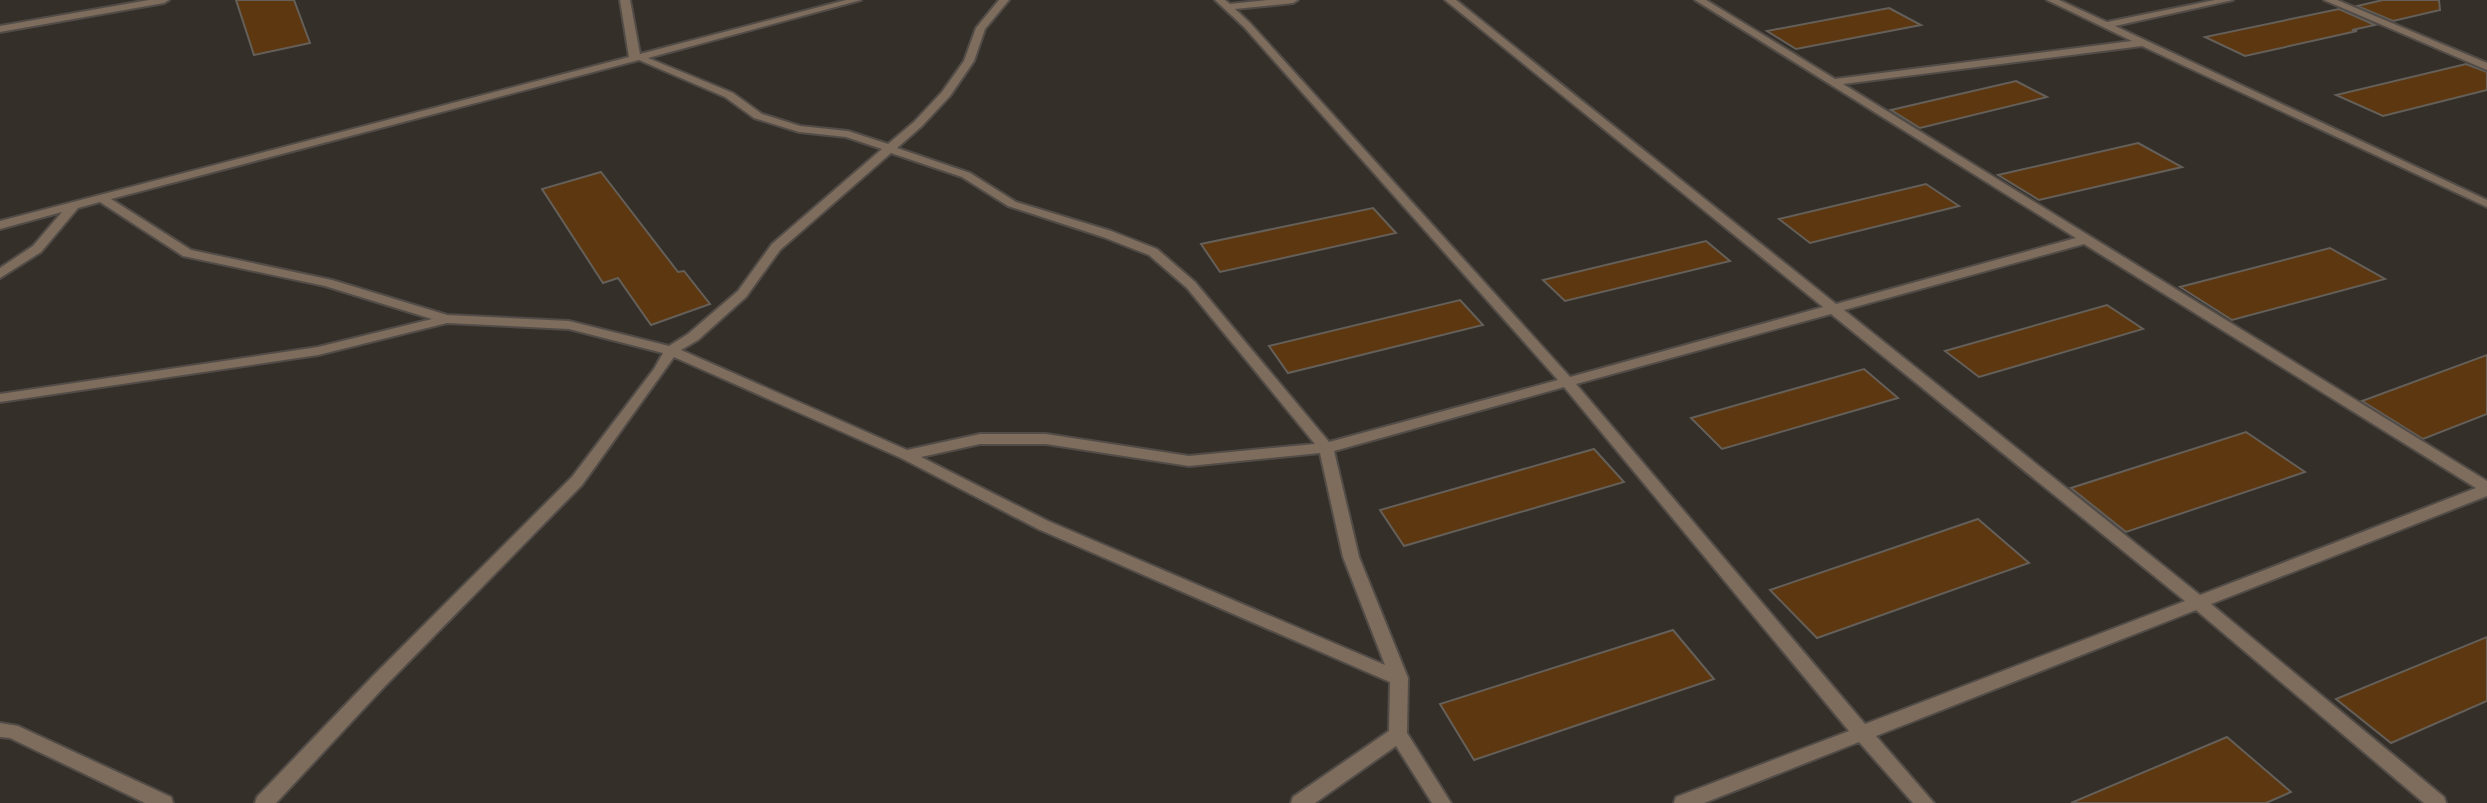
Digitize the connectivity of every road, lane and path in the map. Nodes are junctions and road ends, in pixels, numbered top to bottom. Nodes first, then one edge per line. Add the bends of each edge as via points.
1 (164, 0) edge
2 (625, 0) edge
3 (856, 0) edge
4 (1004, 0) edge
5 (1220, 0) edge
6 (1293, 0) edge
7 (1450, 0) edge
8 (1700, 0) edge
9 (2052, 0) edge
10 (2228, 0) edge
11 (2329, 0) edge
12 (1231, 4) edge
13 (2105, 25) junction
14 (0, 29) edge
15 (2144, 43) junction
16 (637, 58) junction
17 (2487, 67) edge
18 (1835, 82) junction
19 (888, 147) junction
20 (103, 199) junction
21 (2487, 204) edge
22 (74, 206) junction
23 (0, 225) edge
24 (2084, 240) junction
25 (0, 274) edge
26 (1833, 309) junction
27 (447, 319) junction
28 (671, 351) junction
29 (1567, 382) junction
30 (0, 398) edge
31 (1326, 448) junction
32 (906, 455) junction
33 (2487, 489) edge
34 (2199, 603) junction
35 (1399, 678) junction
36 (0, 730) edge
37 (1863, 733) junction
38 (1398, 734) junction
39 (164, 803) edge
40 (264, 803) edge
41 (1300, 803) edge
42 (1442, 803) edge
43 (1683, 803) edge
44 (1925, 803) edge
45 (2437, 803) edge

1 - 14 street
2 - 16 street
3 - 16 street
4 - 19 street via 981,28 969,61 946,94
5 - 12 street
6 - 12 street
7 - 26 street
8 - 18 street
9 - 13 street
10 - 13 street
11 - 17 street
12 - 29 street
13 - 15 street
15 - 18 street
15 - 21 street
16 - 19 street via 729,95 758,116
16 - 20 street
18 - 24 street
19 - 28 street via 776,247 742,294
19 - 31 street via 966,175 1012,204 1153,252 1191,285
20 - 22 street
20 - 27 street via 187,253 328,283
22 - 23 street
22 - 25 street via 37,249
24 - 26 street
24 - 33 street
26 - 29 street
26 - 34 street
27 - 28 street via 569,325
27 - 30 street via 318,351
28 - 32 street
28 - 40 street via 577,481
29 - 31 street
29 - 37 street
31 - 32 street via 1189,461 1046,439 980,439
31 - 35 street via 1351,557
32 - 35 street via 1043,525
33 - 34 street
34 - 37 street
34 - 45 street
35 - 38 street
36 - 39 street via 12,731
37 - 43 street
37 - 44 street
38 - 41 street
38 - 42 street

